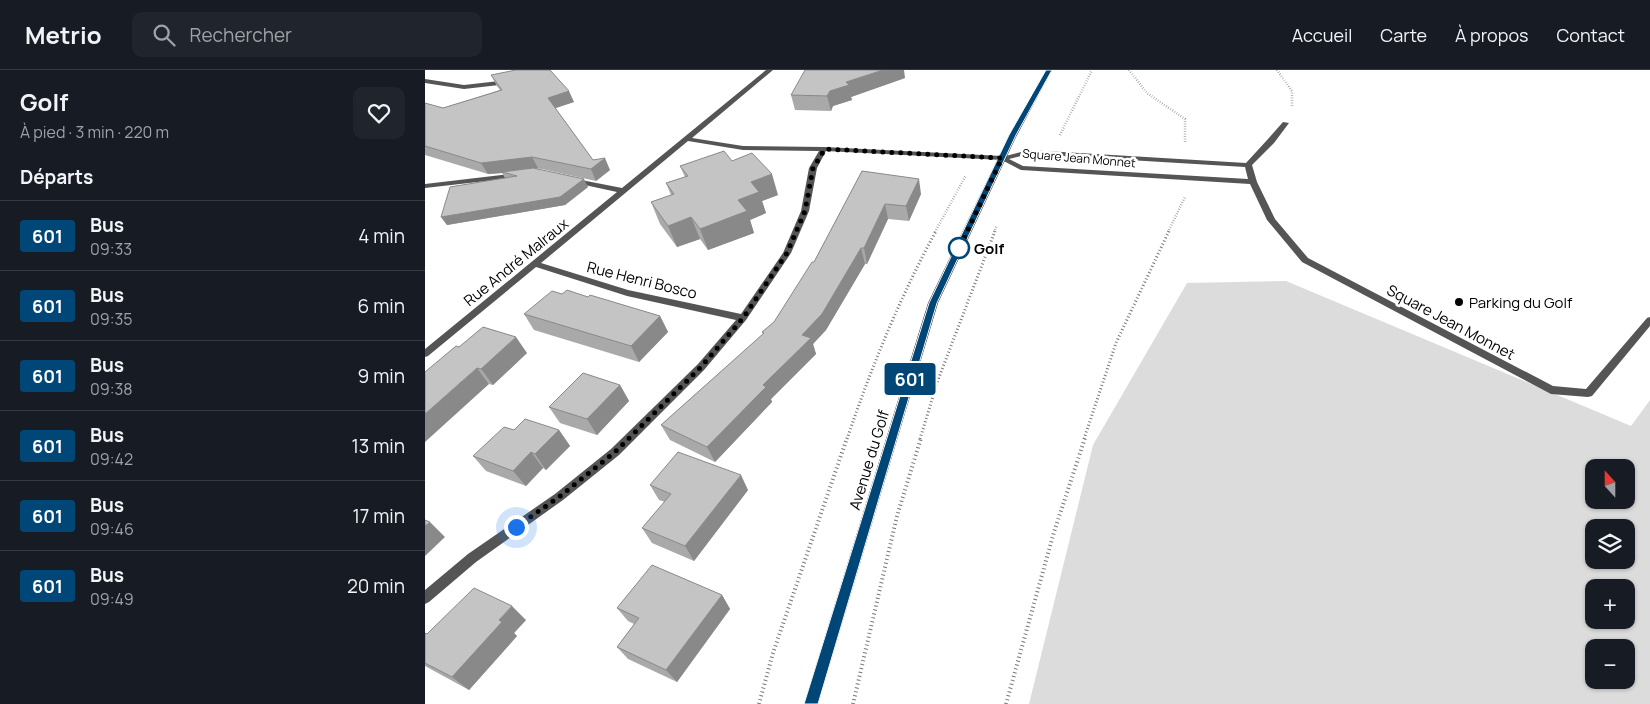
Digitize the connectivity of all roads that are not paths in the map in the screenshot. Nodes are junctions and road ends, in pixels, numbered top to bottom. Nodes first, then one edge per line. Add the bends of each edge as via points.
1 (770, 70) edge
2 (1049, 70) edge
3 (514, 80) edge
4 (425, 81) edge
5 (1285, 123) road end
6 (687, 139) junction
7 (825, 149) junction
8 (1002, 158) junction
9 (1248, 165) junction
10 (529, 173) edge
11 (567, 178) edge
12 (1253, 182) junction
13 (425, 186) edge
14 (624, 191) junction
15 (534, 264) junction
16 (743, 318) junction
17 (1650, 320) edge
18 (425, 354) edge
19 (425, 598) edge
20 (811, 704) edge

1 - 6 street, Rue André Malraux
2 - 8 main road, Avenue du Golf
3 - 4 street via 464,87
5 - 9 street
6 - 7 street via 743,148
6 - 14 street, Rue André Malraux
7 - 8 street
7 - 16 street via 813,168 805,211 787,253
8 - 9 street, Square Jean Monnet via 1029,152
8 - 12 street, Square Jean Monnet via 1021,168
8 - 20 main road, Avenue du Golf via 933,303
9 - 12 street, Square Jean Monnet
10 - 13 street
11 - 14 street
12 - 17 street, Square Jean Monnet via 1271,220 1305,260 1551,390 1588,394
14 - 15 street, Rue André Malraux
15 - 16 street, Rue Henri Bosco via 627,292
15 - 18 street, Rue André Malraux
16 - 19 street via 701,367 615,452 559,497 472,558

